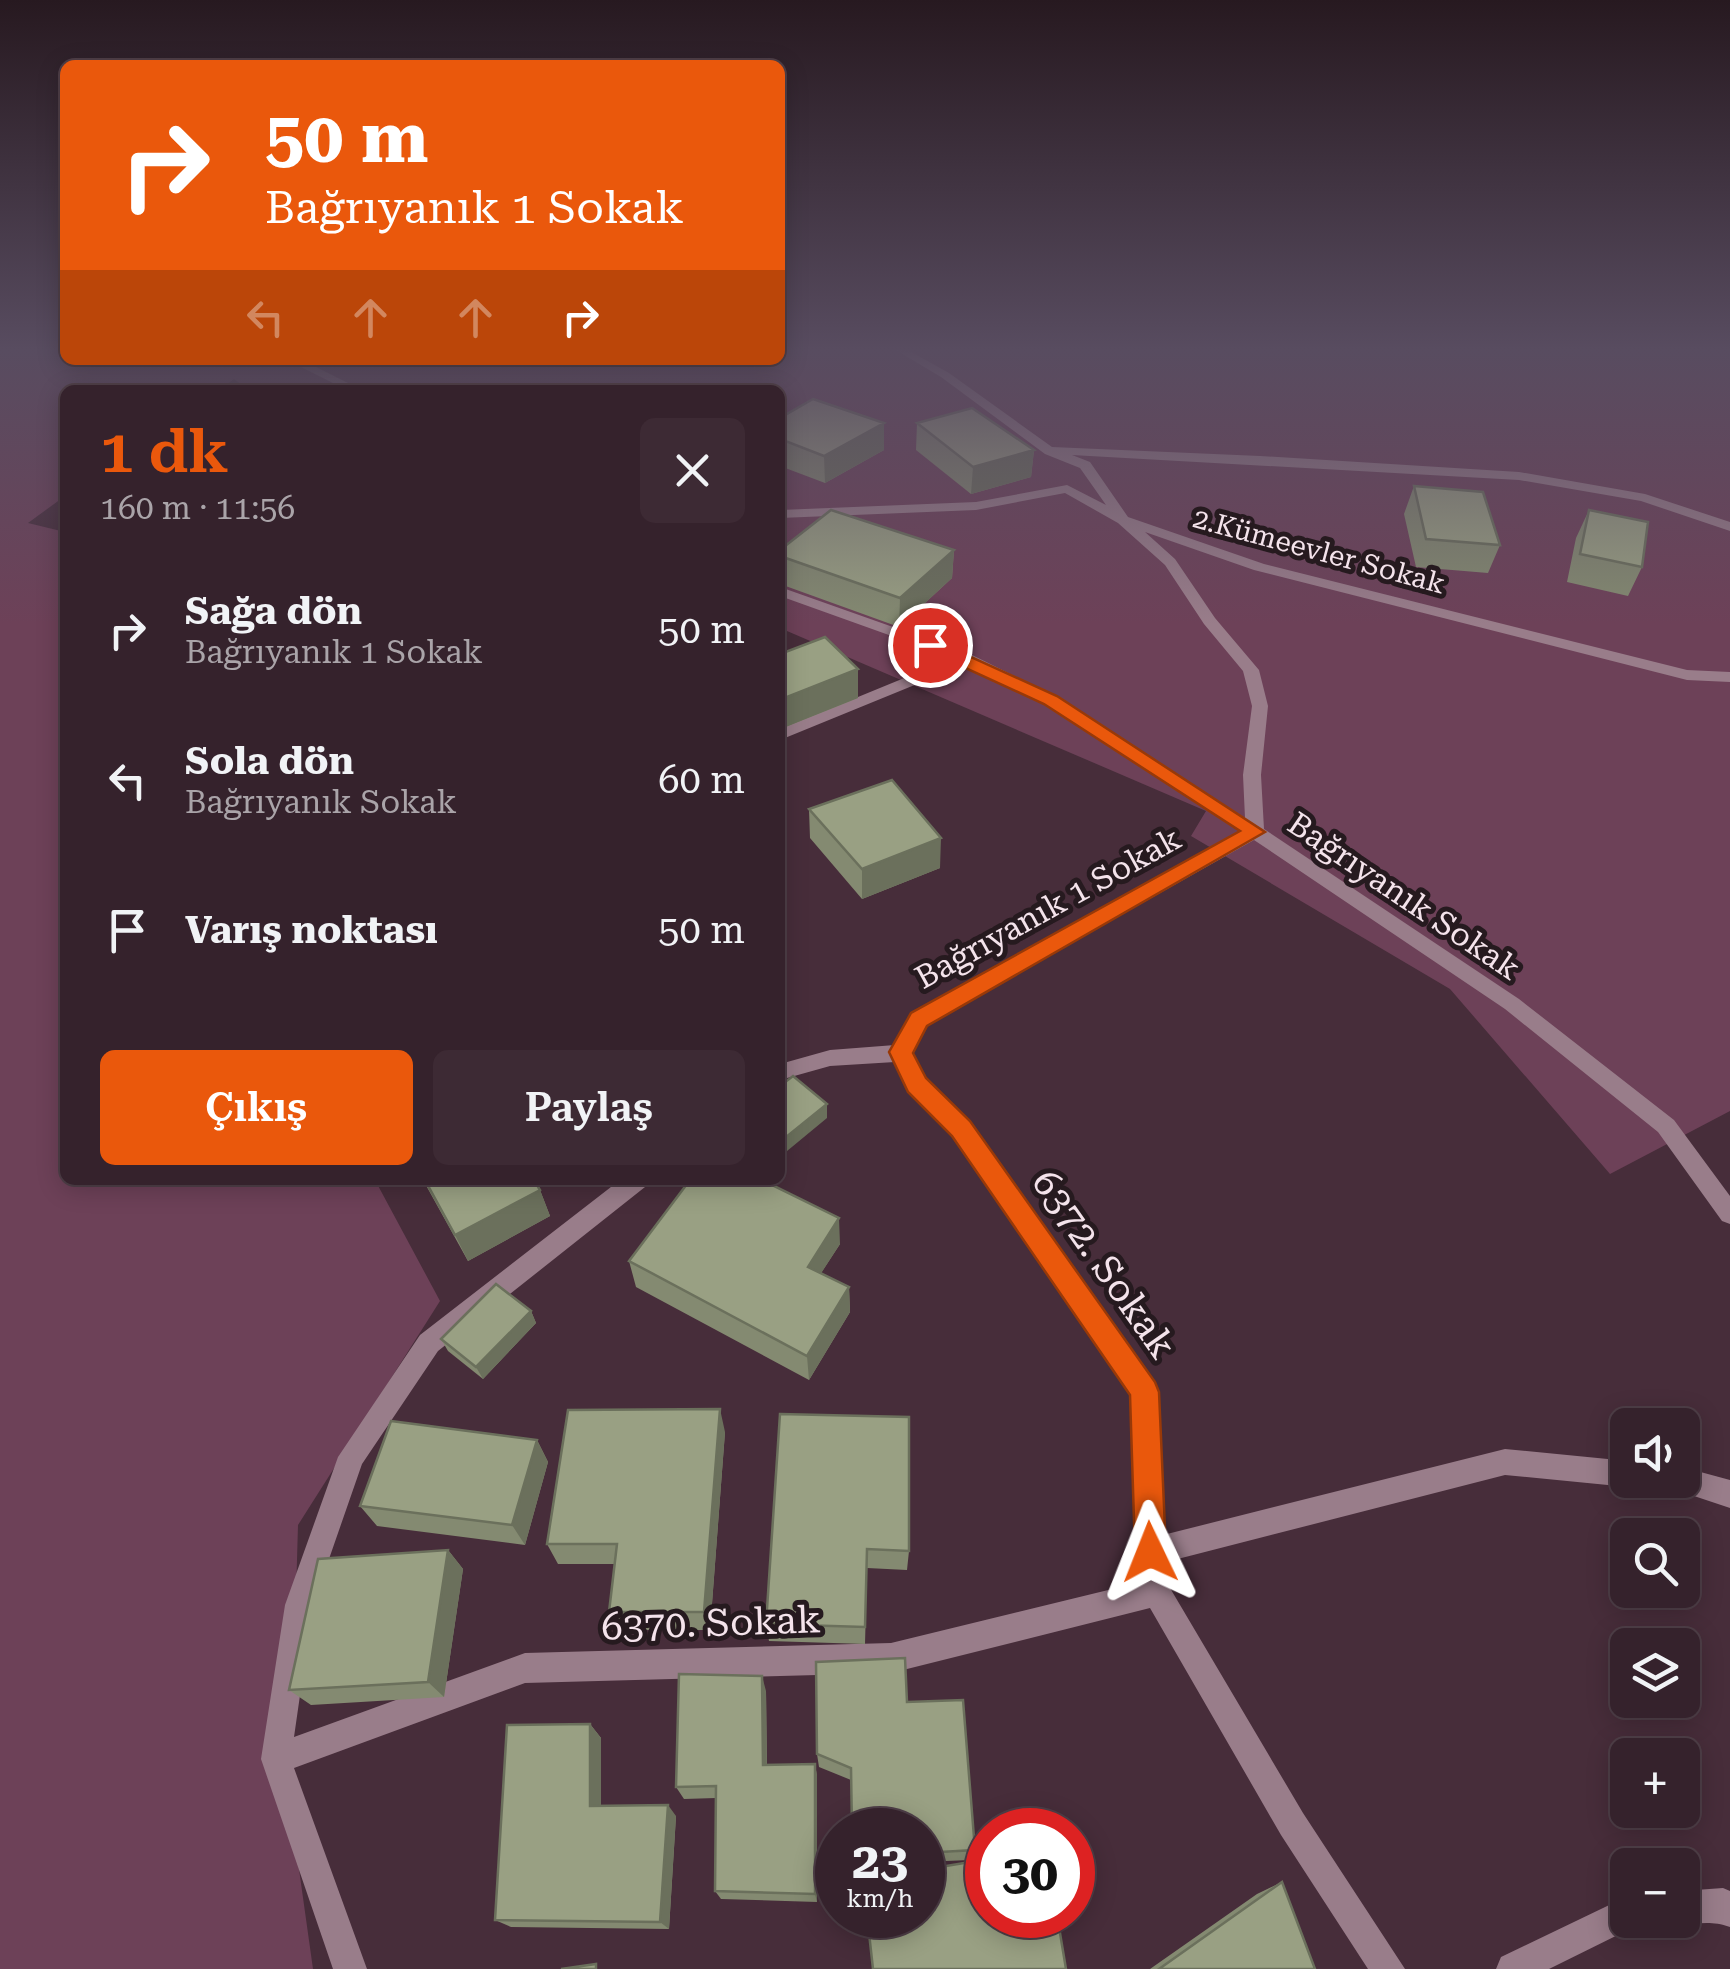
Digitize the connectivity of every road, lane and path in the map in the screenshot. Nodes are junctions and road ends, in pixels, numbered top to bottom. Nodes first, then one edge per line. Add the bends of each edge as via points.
1 (1035, 441) edge
2 (1049, 451) junction
3 (785, 514) edge
4 (1123, 520) junction
5 (1730, 527) edge
6 (785, 593) edge
7 (967, 658) junction
8 (1730, 677) edge
9 (785, 733) edge
10 (1255, 832) junction
11 (901, 1052) junction
12 (785, 1071) edge
13 (630, 1185) edge
14 (1730, 1214) edge
15 (1610, 1472) edge
16 (1700, 1485) edge
17 (1730, 1494) edge
18 (1150, 1552) junction
19 (1157, 1592) junction
20 (276, 1759) junction
21 (1700, 1906) edge
22 (1730, 1910) edge
23 (1610, 1921) edge
24 (350, 1969) edge
25 (1388, 1969) edge
26 (1513, 1969) edge

1 - 2 street
2 - 4 street via 1085,464
2 - 5 street via 1529,476 1608,486
3 - 4 street, 2.Kümeevler Sokak via 976,506 1067,489
4 - 8 street, 2.Kümeevler Sokak via 1259,567 1687,675
4 - 10 street via 1170,562 1251,670 1260,706 1252,775
6 - 7 street, Bağrıyanık Sokak
7 - 9 street
7 - 10 street, Bağrıyanık Sokak via 1050,700
10 - 11 street, Bağrıyanık 1 Sokak via 919,1019
10 - 14 street, Bağrıyanık Sokak via 1512,1004 1666,1126
11 - 12 street via 830,1058
11 - 18 street, 6372. Sokak via 917,1085 961,1128 1144,1392
13 - 20 street via 429,1343 351,1457 299,1605
15 - 18 street via 1505,1462
16 - 17 street
18 - 19 street, 6372. Sokak
19 - 20 street, 6370. Sokak via 891,1658 525,1668
19 - 25 street, 6372. Sokak via 1292,1824
20 - 24 street
21 - 22 street
23 - 26 street

